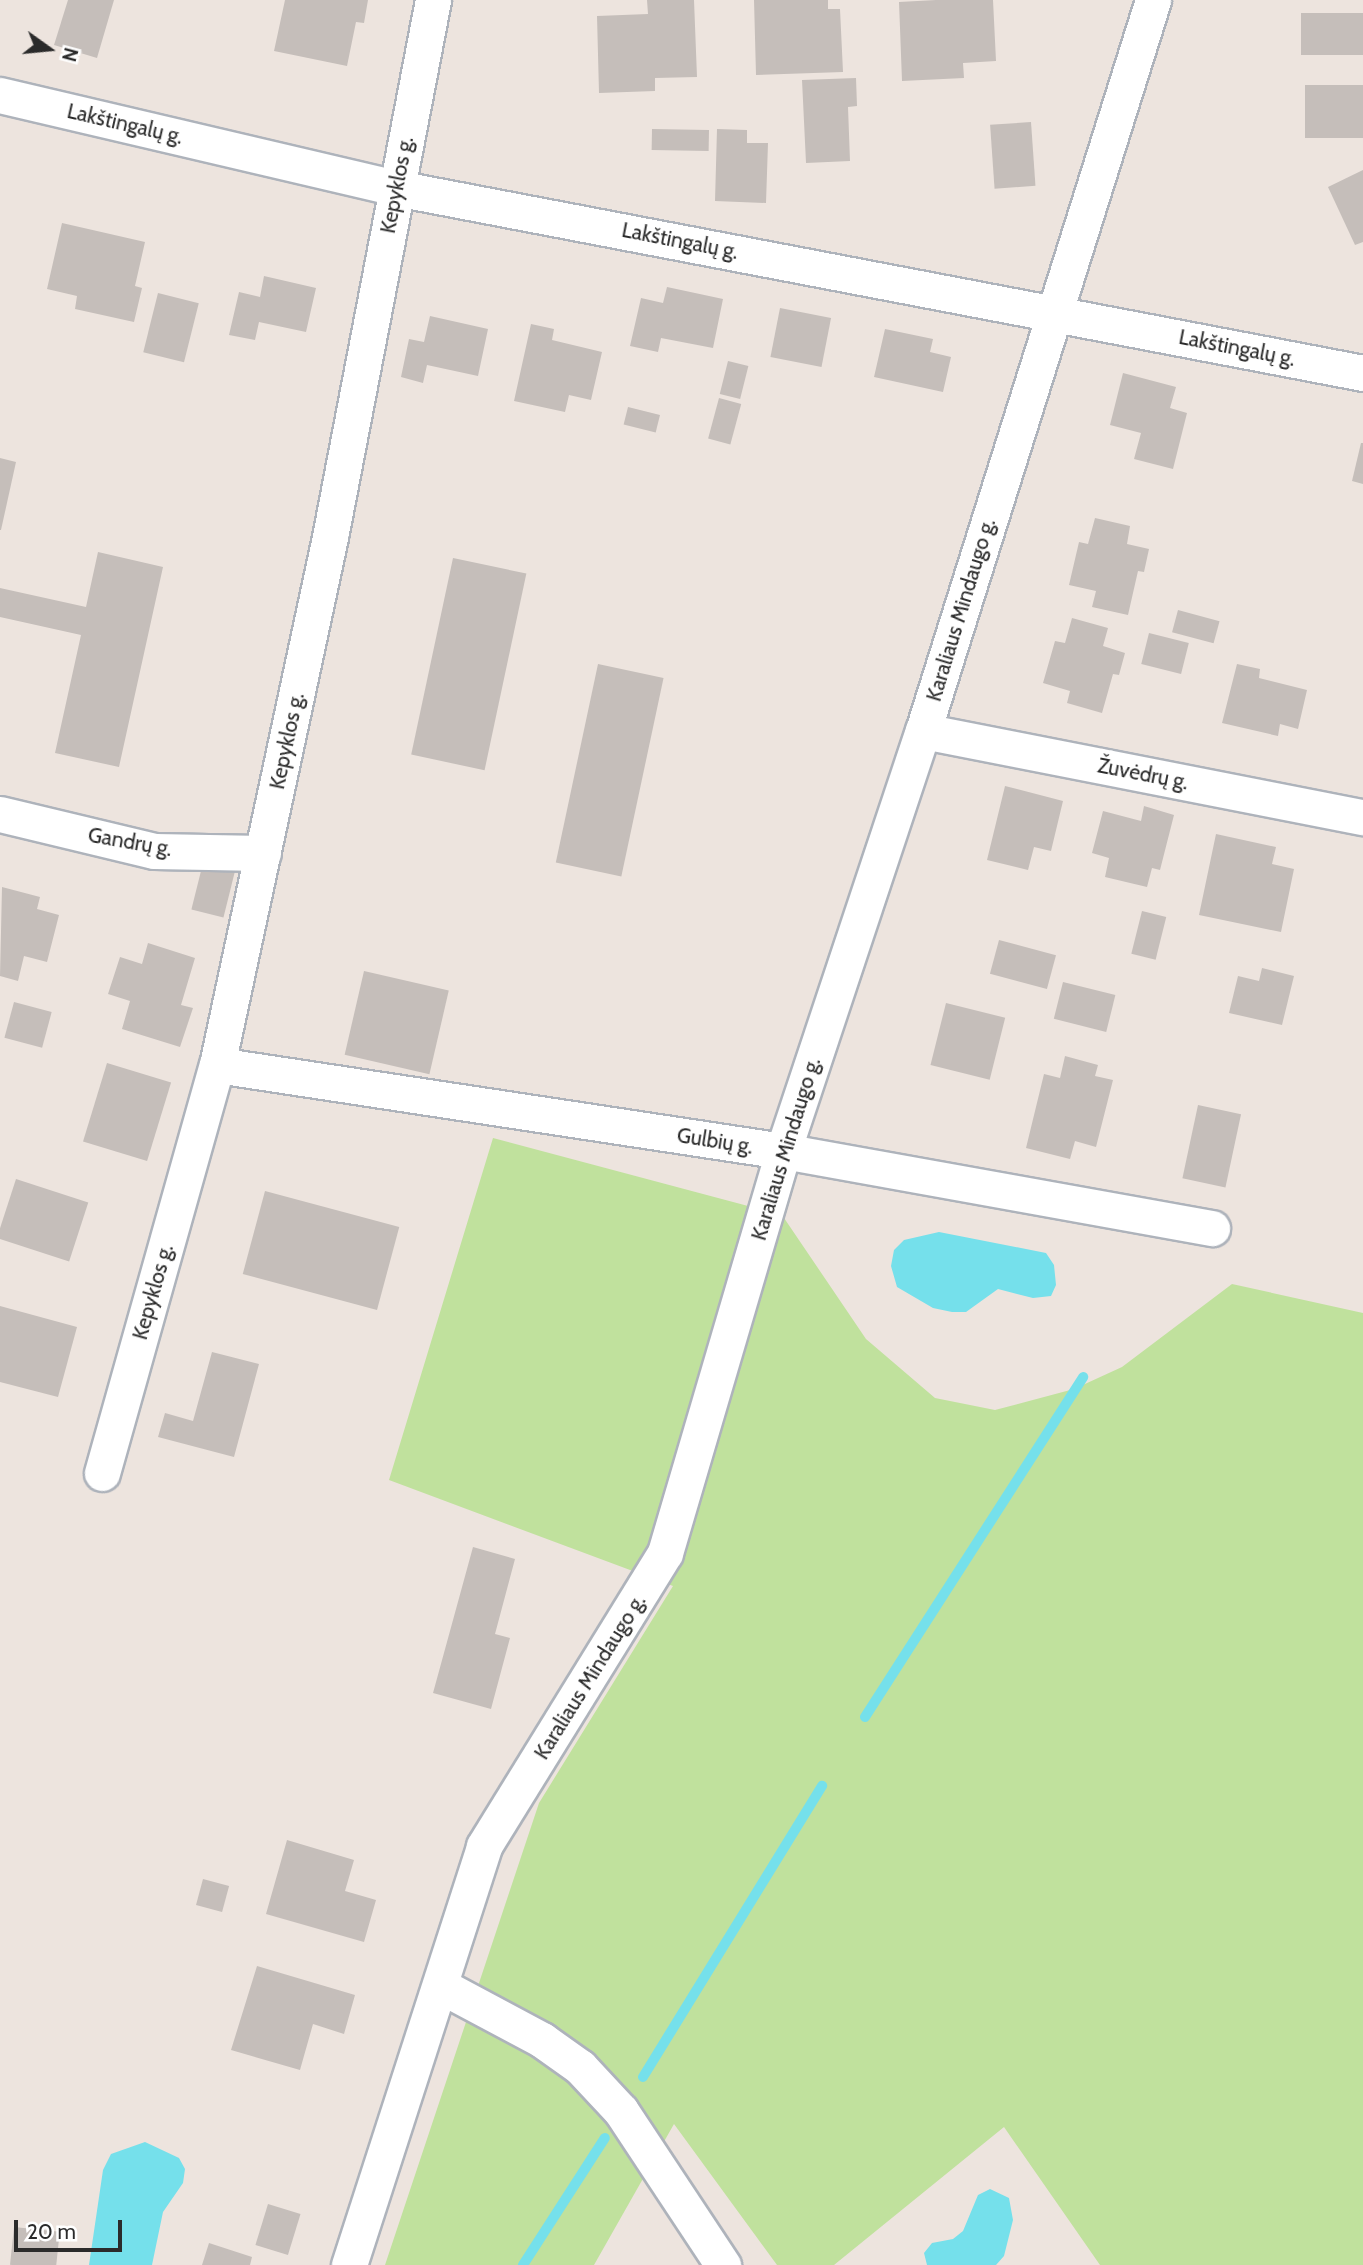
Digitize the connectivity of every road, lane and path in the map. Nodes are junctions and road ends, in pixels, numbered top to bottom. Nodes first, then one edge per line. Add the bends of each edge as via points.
1 (433, 0) edge
2 (1153, 0) edge
3 (0, 95) edge
4 (396, 188) junction
5 (1055, 311) junction
6 (1363, 373) edge
7 (923, 731) junction
8 (0, 814) edge
9 (1363, 817) edge
10 (263, 853) junction
11 (217, 1065) junction
12 (783, 1151) junction
13 (1212, 1228) dead end
14 (102, 1473) dead end
15 (441, 1986) junction
16 (349, 2265) edge
17 (723, 2265) edge

1 - 4 street, Kepyklos g.
2 - 5 street, Karaliaus Mindaugo g.
3 - 4 street, Lakštingalų g.
4 - 5 street, Lakštingalų g.
4 - 10 street, Kepyklos g. via 330,537
5 - 6 street, Lakštingalų g.
5 - 7 street, Karaliaus Mindaugo g.
7 - 9 street, Žuvėdrų g.
7 - 12 street, Karaliaus Mindaugo g.
8 - 10 street, Gandrų g. via 154,851
10 - 11 street, Kepyklos g.
11 - 12 street, Gulbių g.
11 - 14 street, Kepyklos g.
12 - 13 street, Gulbių g.
12 - 15 street, Karaliaus Mindaugo g. via 665,1553 484,1846
15 - 16 street, Karaliaus Mindaugo g.
15 - 17 street via 542,2040 580,2067 621,2111

